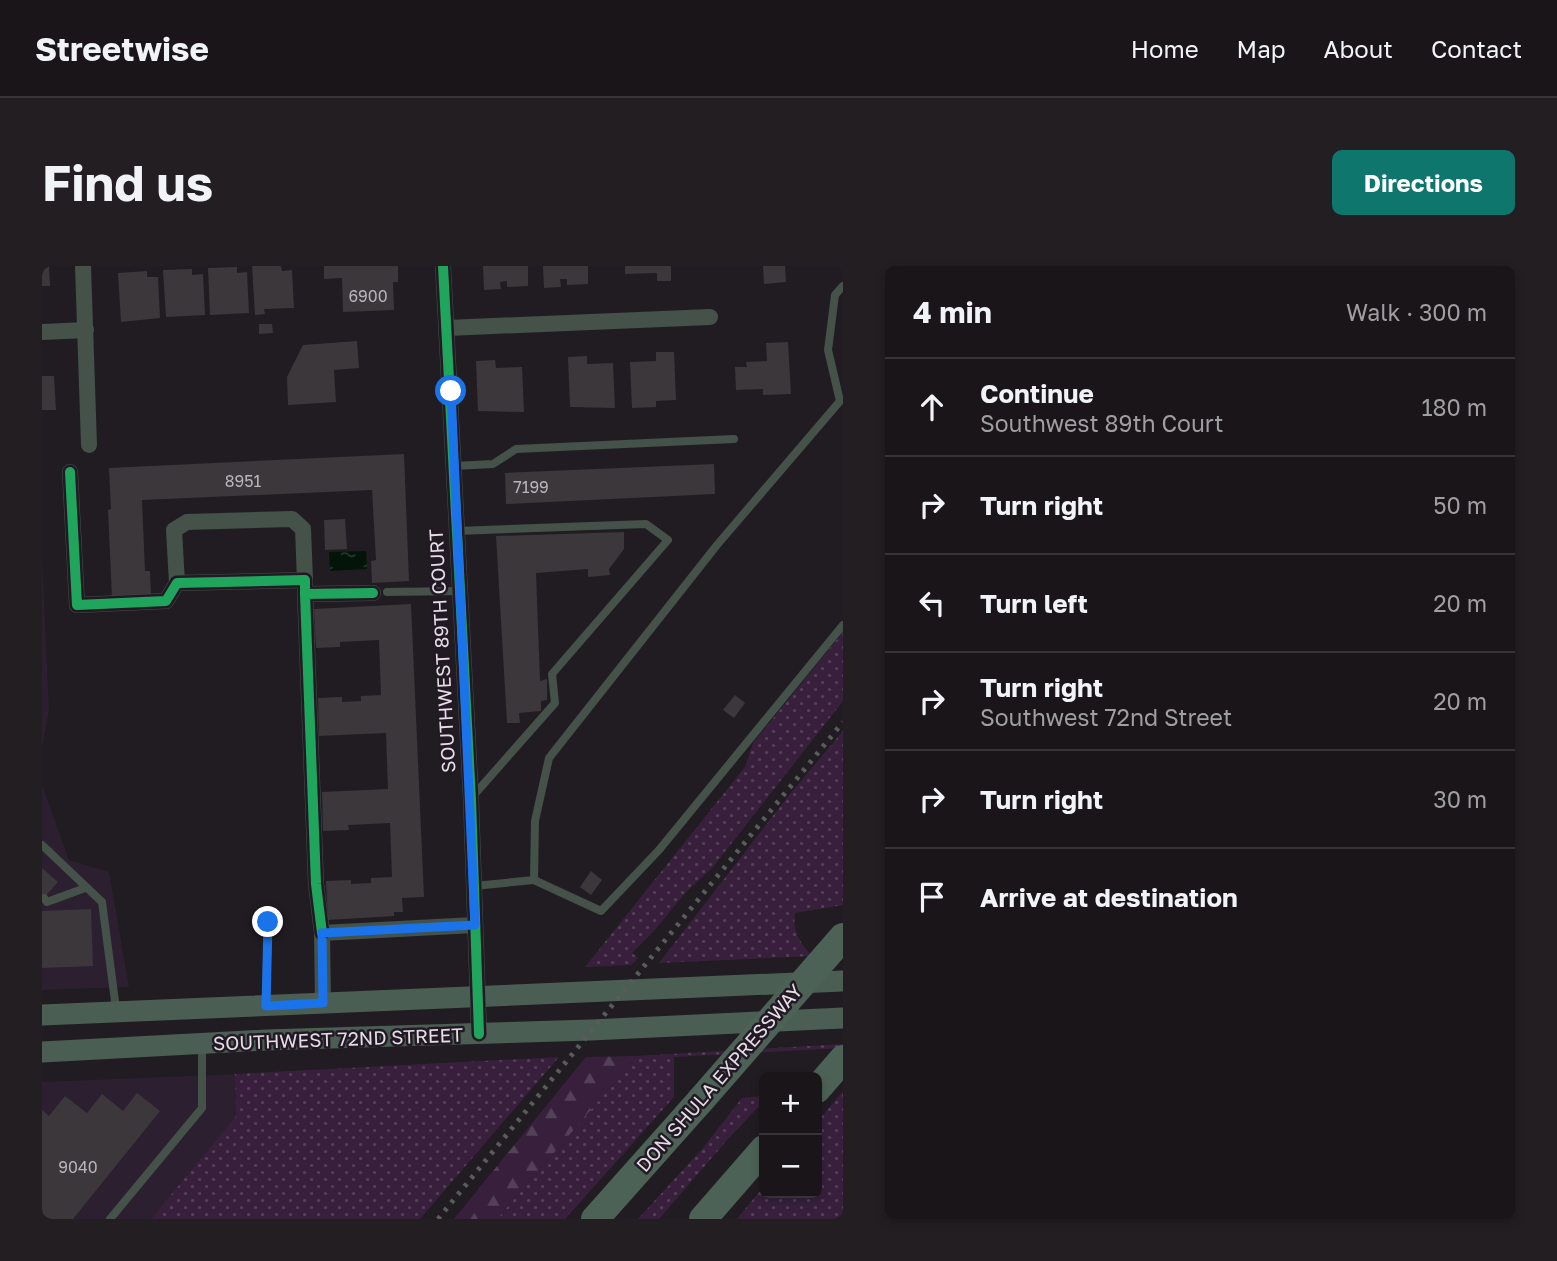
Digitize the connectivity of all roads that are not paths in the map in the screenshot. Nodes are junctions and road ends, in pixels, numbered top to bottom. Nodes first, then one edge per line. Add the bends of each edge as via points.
1 (83, 266) edge
2 (443, 266) edge
3 (843, 286) edge
4 (710, 317) dead end
5 (447, 328) junction
6 (86, 330) junction
7 (42, 332) edge
8 (841, 401) edge
9 (734, 439) dead end
10 (89, 445) dead end
11 (454, 466) junction
12 (71, 472) dead end
13 (457, 531) junction
14 (177, 583) junction
15 (305, 587) junction
16 (460, 591) junction
17 (380, 592) joint
18 (843, 625) edge
19 (471, 800) junction
20 (42, 846) edge
21 (534, 880) junction
22 (474, 886) junction
23 (85, 888) junction
24 (44, 898) edge
25 (268, 922) dead end
26 (475, 925) junction
27 (322, 933) junction
28 (843, 937) edge
29 (843, 981) edge
30 (477, 997) junction
31 (323, 1003) junction
32 (266, 1006) junction
33 (116, 1012) junction
34 (42, 1015) edge
35 (843, 1018) edge
36 (479, 1034) junction
37 (266, 1040) junction
38 (202, 1044) junction
39 (118, 1049) junction
40 (42, 1052) edge
41 (843, 1059) edge
42 (822, 1083) edge
43 (759, 1155) edge
44 (110, 1219) edge
45 (595, 1219) edge
46 (703, 1219) edge

1 - 6 street
2 - 5 street, SOUTHWEST 89TH COURT
3 - 8 lane via 835,295 828,350
4 - 5 street
5 - 11 street, SOUTHWEST 89TH COURT
6 - 7 street
6 - 10 street
8 - 21 lane via 717,545 549,758 535,821
9 - 11 lane via 516,449 493,464
11 - 13 street, SOUTHWEST 89TH COURT
12 - 14 street via 77,606 166,601
13 - 16 street, SOUTHWEST 89TH COURT
13 - 19 lane via 646,524 668,540 552,674 555,703
14 - 15 street
14 - 15 street via 174,530 187,522 292,519 303,529
15 - 17 street
15 - 27 street via 316,884
16 - 17 lane
16 - 19 street, SOUTHWEST 89TH COURT
18 - 21 lane via 659,850 601,911
19 - 22 street, SOUTHWEST 89TH COURT
20 - 23 lane
21 - 22 lane
22 - 26 street, SOUTHWEST 89TH COURT
23 - 24 lane via 47,902
23 - 33 lane via 102,902
25 - 32 lane
26 - 27 street
26 - 30 street, SOUTHWEST 89TH COURT
27 - 31 street
28 - 45 highway, DON SHULA EXPRESSWAY, bridge
29 - 30 main road, SOUTHWEST 72ND STREET
30 - 31 main road, SOUTHWEST 72ND STREET
30 - 36 street, SOUTHWEST 89TH COURT
31 - 32 main road, SOUTHWEST 72ND STREET
32 - 33 main road, SOUTHWEST 72ND STREET
32 - 37 main road
33 - 34 main road, SOUTHWEST 72ND STREET
33 - 39 main road
35 - 36 main road, SOUTHWEST 72ND STREET
36 - 37 main road, SOUTHWEST 72ND STREET
37 - 38 main road, SOUTHWEST 72ND STREET
38 - 39 main road, SOUTHWEST 72ND STREET
38 - 44 lane via 202,1108
39 - 40 main road, SOUTHWEST 72ND STREET
41 - 42 highway
43 - 46 highway

